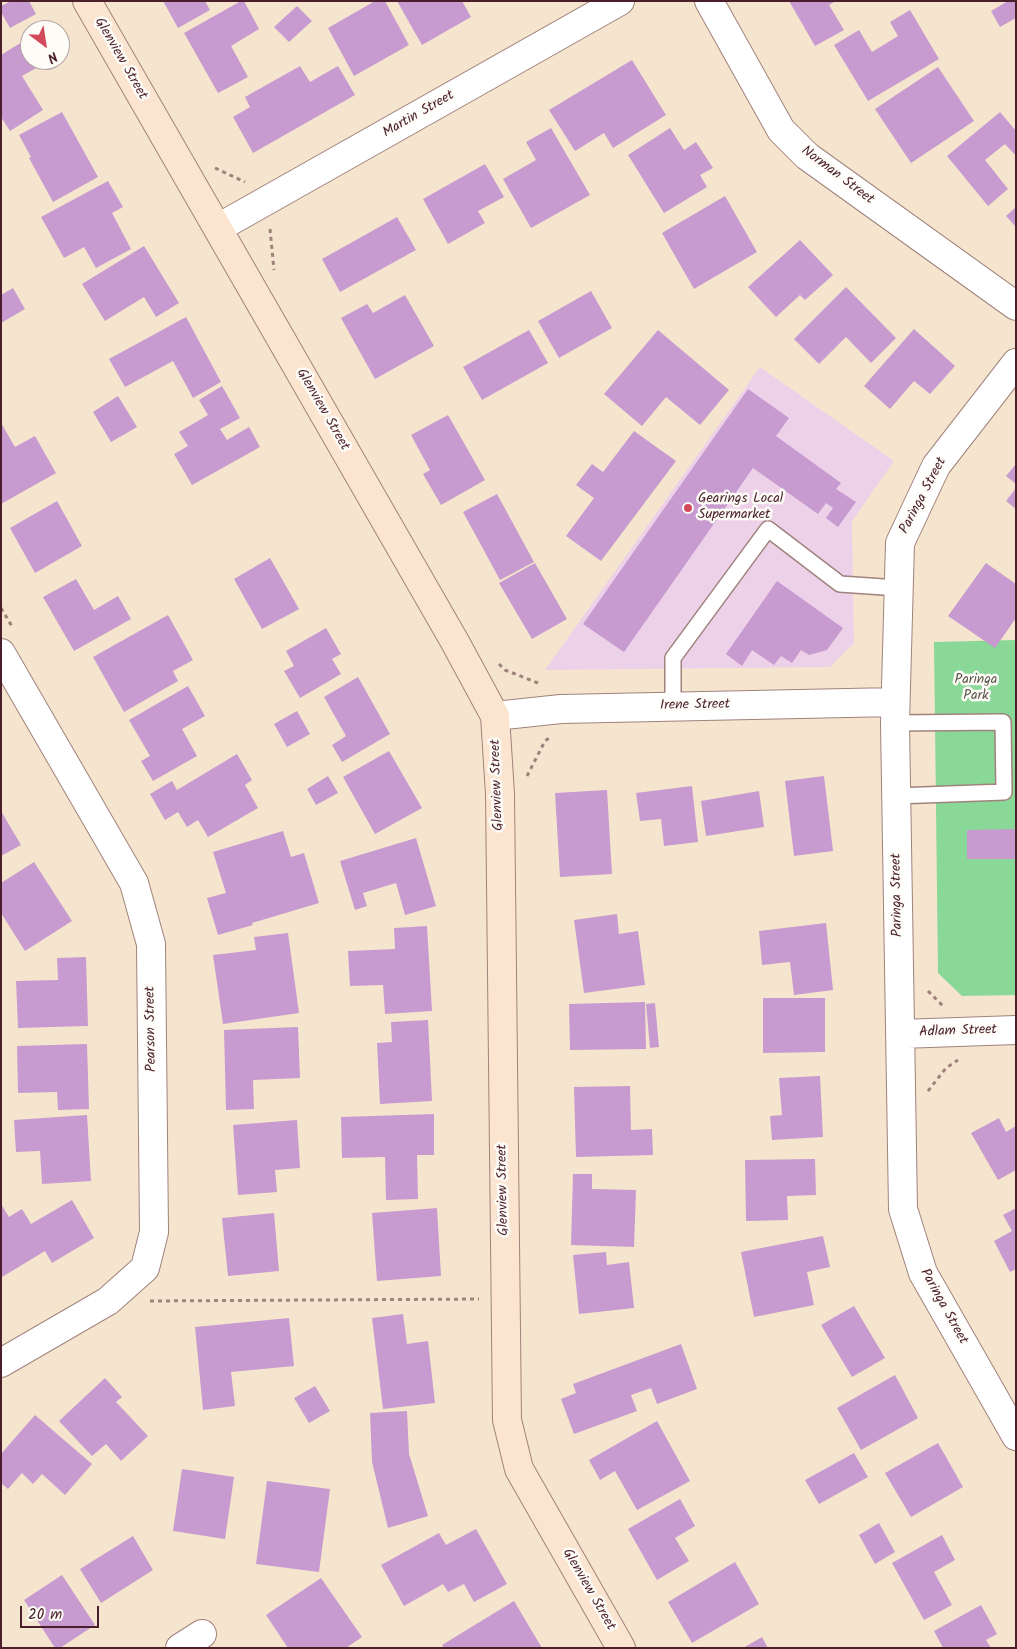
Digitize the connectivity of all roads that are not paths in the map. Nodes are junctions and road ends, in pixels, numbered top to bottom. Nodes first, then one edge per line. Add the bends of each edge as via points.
1 (87, 1) edge
2 (620, 1) edge
3 (709, 1) edge
4 (218, 228) junction
5 (1016, 306) edge
6 (1016, 362) edge
7 (898, 588) junction
8 (9, 644) edge
9 (673, 706) junction
10 (895, 713) junction
11 (495, 716) junction
12 (896, 796) junction
13 (1016, 1030) edge
14 (900, 1034) junction
15 (1, 1363) edge
16 (1016, 1436) edge
17 (621, 1648) edge

1 - 4 street, Glenview Street
2 - 4 street, Martin Street
3 - 5 street, Norman Street via 781,130 807,156
4 - 11 street, Glenview Street
6 - 7 street, Paringa Street via 936,466 900,542
7 - 9 lane via 840,584 768,529 673,658
7 - 10 street, Paringa Street
8 - 15 street, Pearson Street via 134,883 151,944 154,1232 145,1268 108,1301
9 - 10 street, Irene Street
9 - 11 street, Irene Street via 561,708
10 - 12 street, Paringa Street
10 - 12 lane via 1003,722 1004,792
11 - 17 street, Glenview Street via 500,794 506,1420 519,1469
12 - 14 street, Paringa Street
13 - 14 street, Adlam Street
14 - 16 street, Paringa Street via 903,1209 923,1274

